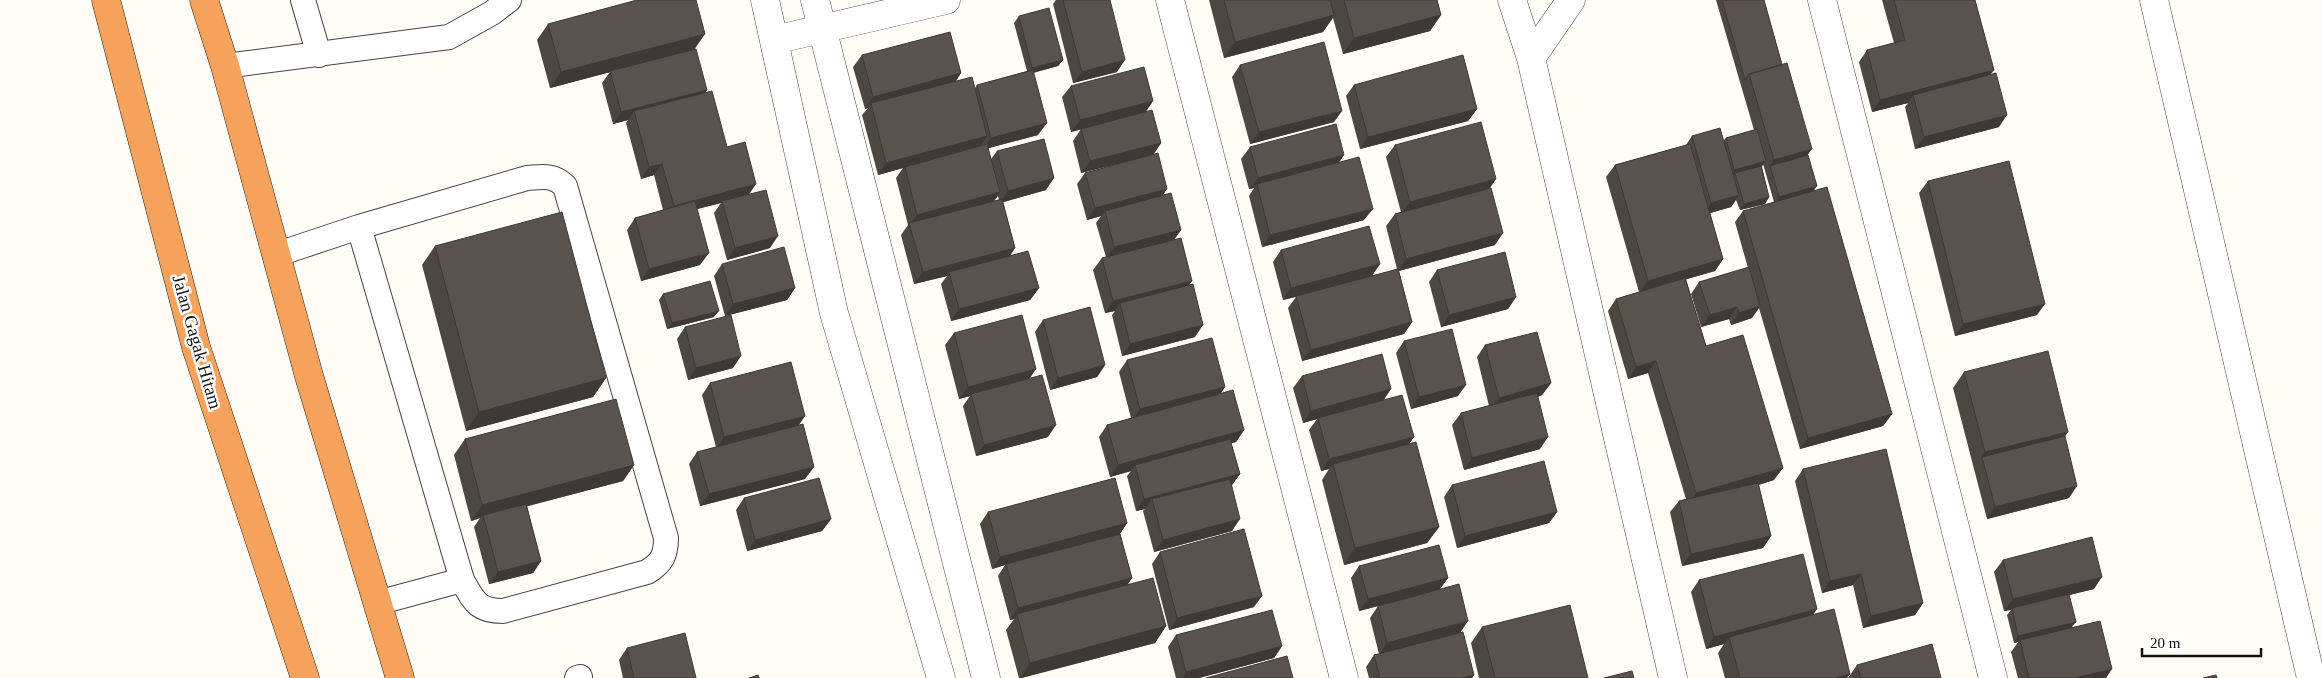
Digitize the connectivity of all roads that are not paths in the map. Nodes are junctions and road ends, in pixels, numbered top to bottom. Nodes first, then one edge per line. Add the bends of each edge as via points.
1 (106, 0) edge
2 (204, 0) edge
3 (303, 0) edge
4 (509, 0) edge
5 (765, 0) edge
6 (815, 0) edge
7 (946, 0) edge
8 (1170, 0) edge
9 (1512, 0) edge
10 (1571, 0) edge
11 (1822, 0) edge
12 (2154, 0) edge
13 (822, 30) junction
14 (774, 40) junction
15 (319, 55) junction
16 (1530, 58) junction
17 (225, 66) junction
18 (359, 227) junction
19 (275, 255) junction
20 (462, 580) junction
21 (377, 603) junction
22 (305, 678) edge
23 (400, 678) edge
24 (941, 678) edge
25 (986, 678) edge
26 (1344, 678) edge
27 (1672, 678) edge
28 (1993, 678) edge
29 (2311, 678) edge

1 - 22 highway, Jalan Gagak Hitam via 196,347
2 - 17 highway
3 - 15 lane
4 - 15 lane via 450,37
5 - 14 street
6 - 13 street
7 - 13 street
8 - 26 street
9 - 16 street
10 - 16 street
11 - 28 street
12 - 29 street
13 - 14 street
13 - 25 street
14 - 24 street via 834,313
15 - 17 lane
16 - 27 street
17 - 19 highway
18 - 19 lane
18 - 20 lane
18 - 20 lane via 527,178 550,176 564,186 663,528 666,552 659,564 647,572 503,611 480,607
19 - 21 highway
20 - 21 lane
21 - 23 highway

